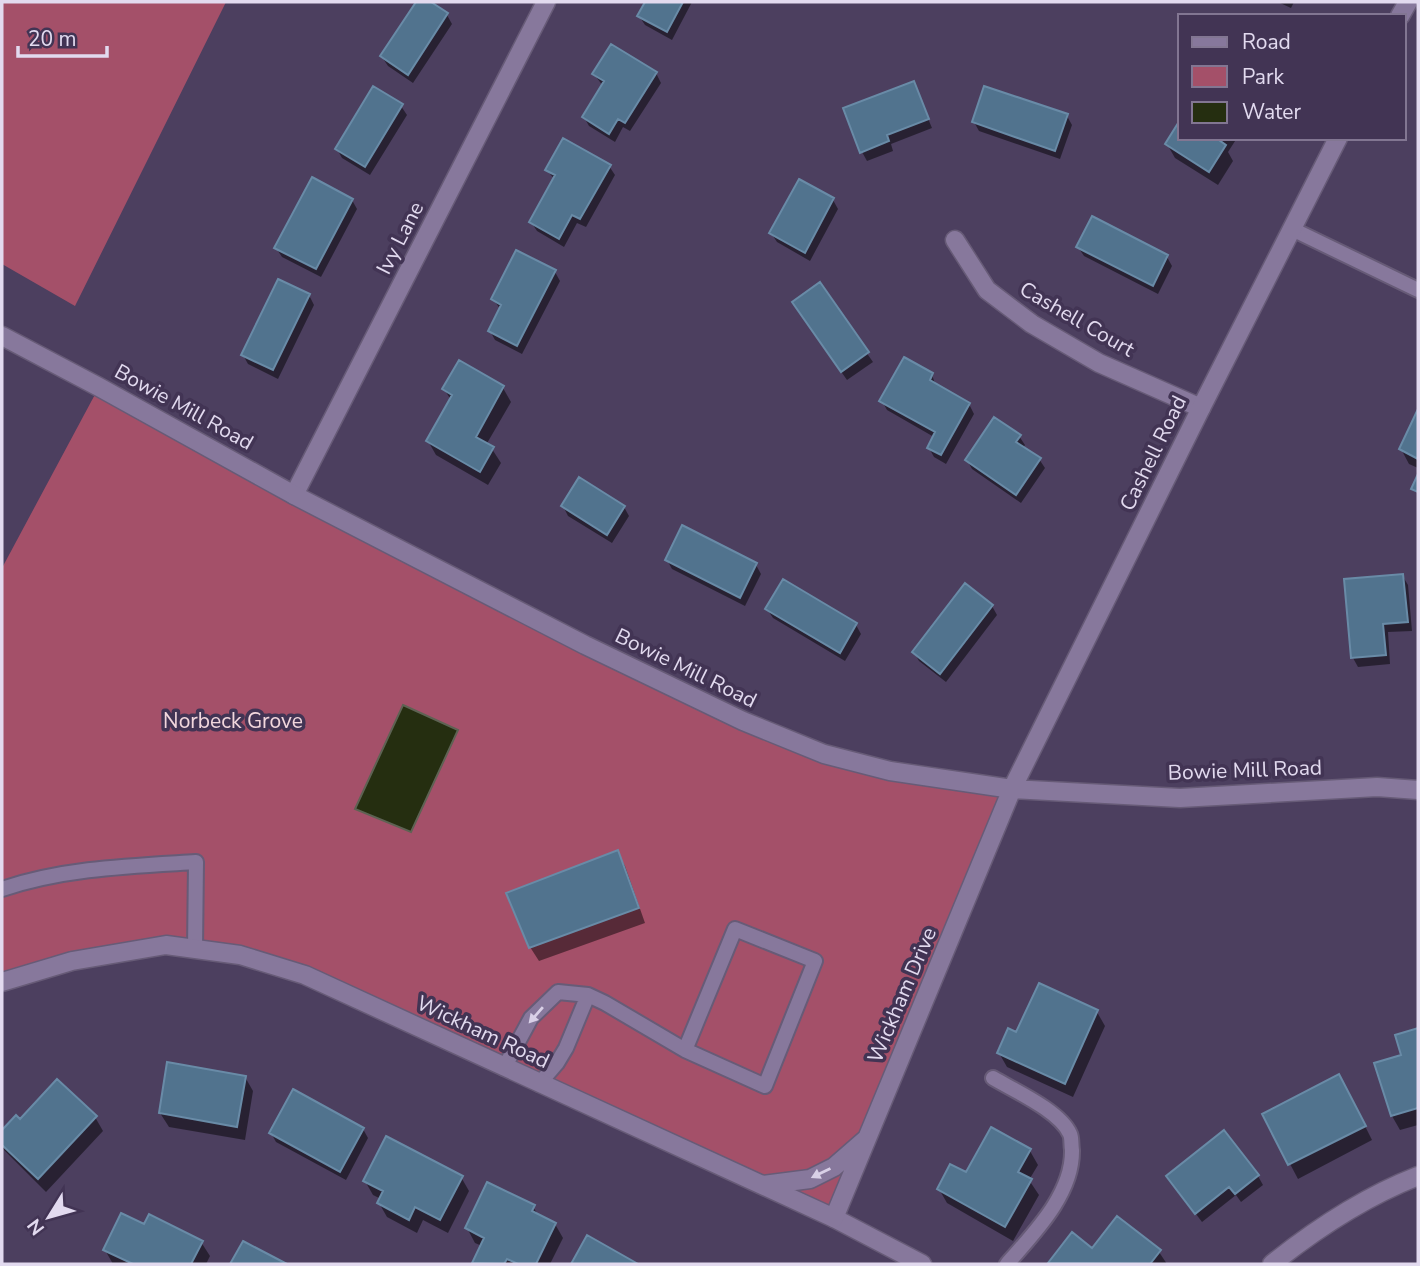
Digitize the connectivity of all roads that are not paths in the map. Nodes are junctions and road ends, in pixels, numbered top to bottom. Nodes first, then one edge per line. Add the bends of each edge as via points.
1 (546, 2) edge
2 (1337, 140) edge
3 (1292, 229) junction
4 (955, 240) dead end
5 (1418, 290) edge
6 (2, 336) edge
7 (1200, 408) junction
8 (294, 495) junction
9 (1012, 789) junction
10 (1418, 790) edge
11 (2, 889) edge
12 (195, 949) junction
13 (2, 982) edge
14 (588, 995) junction
15 (685, 1050) junction
16 (504, 1068) junction
17 (993, 1078) dead end
18 (539, 1084) junction
19 (868, 1138) junction
20 (1418, 1176) edge
21 (763, 1185) junction
22 (834, 1218) junction
23 (922, 1264) edge
24 (1007, 1264) edge
25 (1272, 1264) edge

1 - 8 street, Ivy Lane
2 - 3 street, Cashell Road
3 - 5 lane
3 - 7 street, Cashell Road
4 - 7 street, Cashell Court via 986,290 1032,324 1099,363
6 - 8 street, Bowie Mill Road
7 - 9 street, Cashell Road
8 - 9 street, Bowie Mill Road via 743,721 824,754 890,771
9 - 10 street, Bowie Mill Road via 1180,797 1377,787
9 - 19 street, Wickham Drive
11 - 12 lane via 97,869 196,862
12 - 13 street, Wickham Road via 166,946 72,961
12 - 16 street, Wickham Road via 240,955 305,975
14 - 15 lane
14 -> 16 lane via 558,992 531,1018
14 - 18 lane via 566,1048
15 - 15 lane via 765,1086 815,961 735,929
16 - 18 street, Wickham Road
17 - 24 lane via 1055,1115 1071,1135 1072,1165 1062,1191
18 - 21 street, Wickham Road
19 -> 21 street via 834,1167 810,1179
19 - 22 street, Wickham Drive
20 - 25 street via 1386,1188 1329,1221
21 - 22 street, Wickham Road
22 - 23 street, Wickham Road

